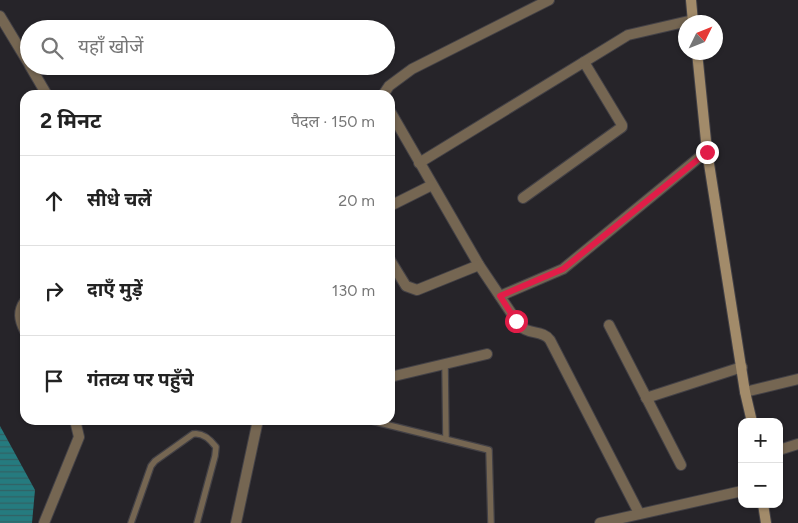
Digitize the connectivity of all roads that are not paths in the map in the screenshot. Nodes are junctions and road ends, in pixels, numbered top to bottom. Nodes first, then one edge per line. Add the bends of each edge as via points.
1 (549, 0) edge
2 (691, 0) edge
3 (692, 15) edge
4 (0, 16) edge
5 (678, 24) edge
6 (20, 50) edge
7 (697, 60) edge
8 (584, 62) junction
9 (35, 75) edge
10 (44, 90) edge
11 (386, 90) edge
12 (395, 121) edge
13 (707, 152) junction
14 (419, 163) junction
15 (432, 185) junction
16 (523, 198) dead end
17 (395, 204) edge
18 (479, 265) junction
19 (395, 268) edge
20 (500, 296) junction
21 (609, 325) dead end
22 (487, 354) dead end
23 (444, 364) junction
24 (742, 367) junction
25 (395, 376) edge
26 (798, 379) edge
27 (745, 392) junction
28 (646, 398) junction
29 (751, 418) edge
30 (75, 425) edge
31 (257, 425) edge
32 (389, 425) edge
33 (446, 439) junction
34 (798, 444) edge
35 (783, 449) edge
36 (681, 465) dead end
37 (738, 492) edge
38 (764, 508) edge
39 (639, 513) junction
40 (44, 523) edge
41 (131, 523) edge
42 (197, 523) edge
43 (236, 523) edge
44 (491, 523) edge
45 (600, 523) edge
46 (766, 523) edge

1 - 11 street via 412,69
2 - 3 street
4 - 6 street
5 - 8 street via 632,33
7 - 13 street
8 - 14 street
8 - 16 street via 622,128
9 - 10 street
12 - 14 street
13 - 20 street via 563,269
13 - 24 street
14 - 15 street
15 - 17 street
15 - 18 street
18 - 19 street via 417,290 406,286
18 - 20 street
20 - 39 street via 523,329 544,334 550,340
21 - 28 street
22 - 23 street
23 - 25 street
23 - 33 lane
24 - 27 street
24 - 28 street
26 - 27 street
27 - 29 street
28 - 36 street
30 - 40 street via 78,437
31 - 43 street
32 - 33 lane
33 - 44 lane via 489,450
34 - 35 street
37 - 39 street
38 - 46 street
39 - 45 street
41 - 42 lane via 151,466 193,434 199,433 216,447

